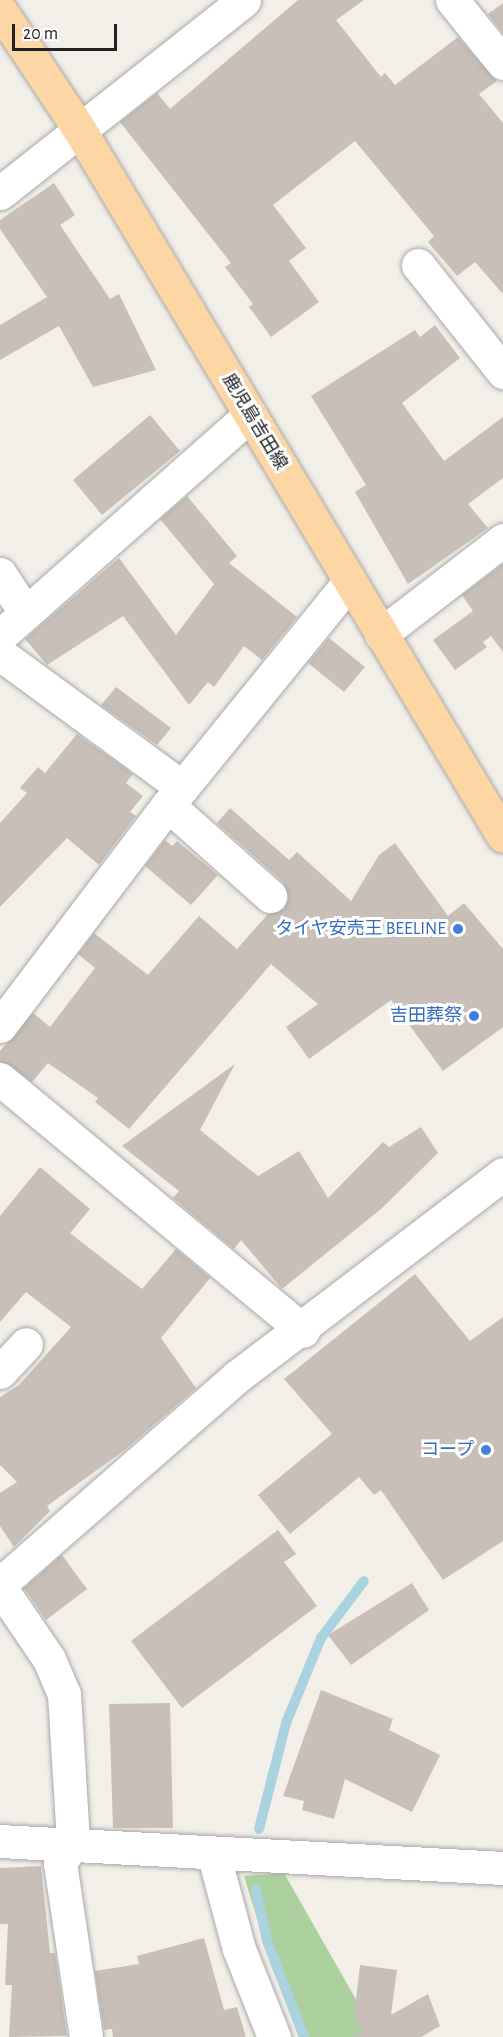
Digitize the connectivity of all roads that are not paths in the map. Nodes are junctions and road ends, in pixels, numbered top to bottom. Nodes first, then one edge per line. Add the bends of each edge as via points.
1 (244, 0) edge
2 (452, 0) edge
3 (0, 10) edge
4 (503, 63) edge
5 (79, 129) junction
6 (0, 193) edge
7 (418, 266) dead end
8 (503, 372) edge
9 (250, 414) junction
10 (503, 540) edge
11 (0, 574) edge
12 (349, 582) junction
13 (25, 612) junction
14 (381, 634) junction
15 (0, 636) edge
16 (0, 654) edge
17 (175, 796) junction
18 (503, 836) edge
19 (270, 896) dead end
20 (0, 1026) edge
21 (0, 1079) edge
22 (503, 1174) edge
23 (303, 1331) junction
24 (26, 1344) dead end
25 (0, 1372) edge
26 (0, 1585) edge
27 (0, 1841) edge
28 (73, 1843) junction
29 (214, 1856) junction
30 (503, 1868) edge
31 (86, 2037) edge
32 (274, 2037) edge

1 - 5 street
2 - 4 street
3 - 5 main road, 鹿児島吉田線
5 - 6 street
5 - 9 main road, 鹿児島吉田線
7 - 8 street
9 - 12 main road, 鹿児島吉田線
9 - 13 street
10 - 14 street
11 - 13 street
12 - 14 main road, 鹿児島吉田線
12 - 17 street
13 - 15 street
14 - 18 main road, 鹿児島吉田線
16 - 17 street
17 - 19 street
17 - 20 street
21 - 23 street
22 - 23 street
23 - 26 street via 238,1376
24 - 25 street
26 - 28 street via 49,1659 64,1694
27 - 28 street
28 - 29 street
28 - 31 street via 60,1863
29 - 30 street
29 - 32 street via 239,1949

